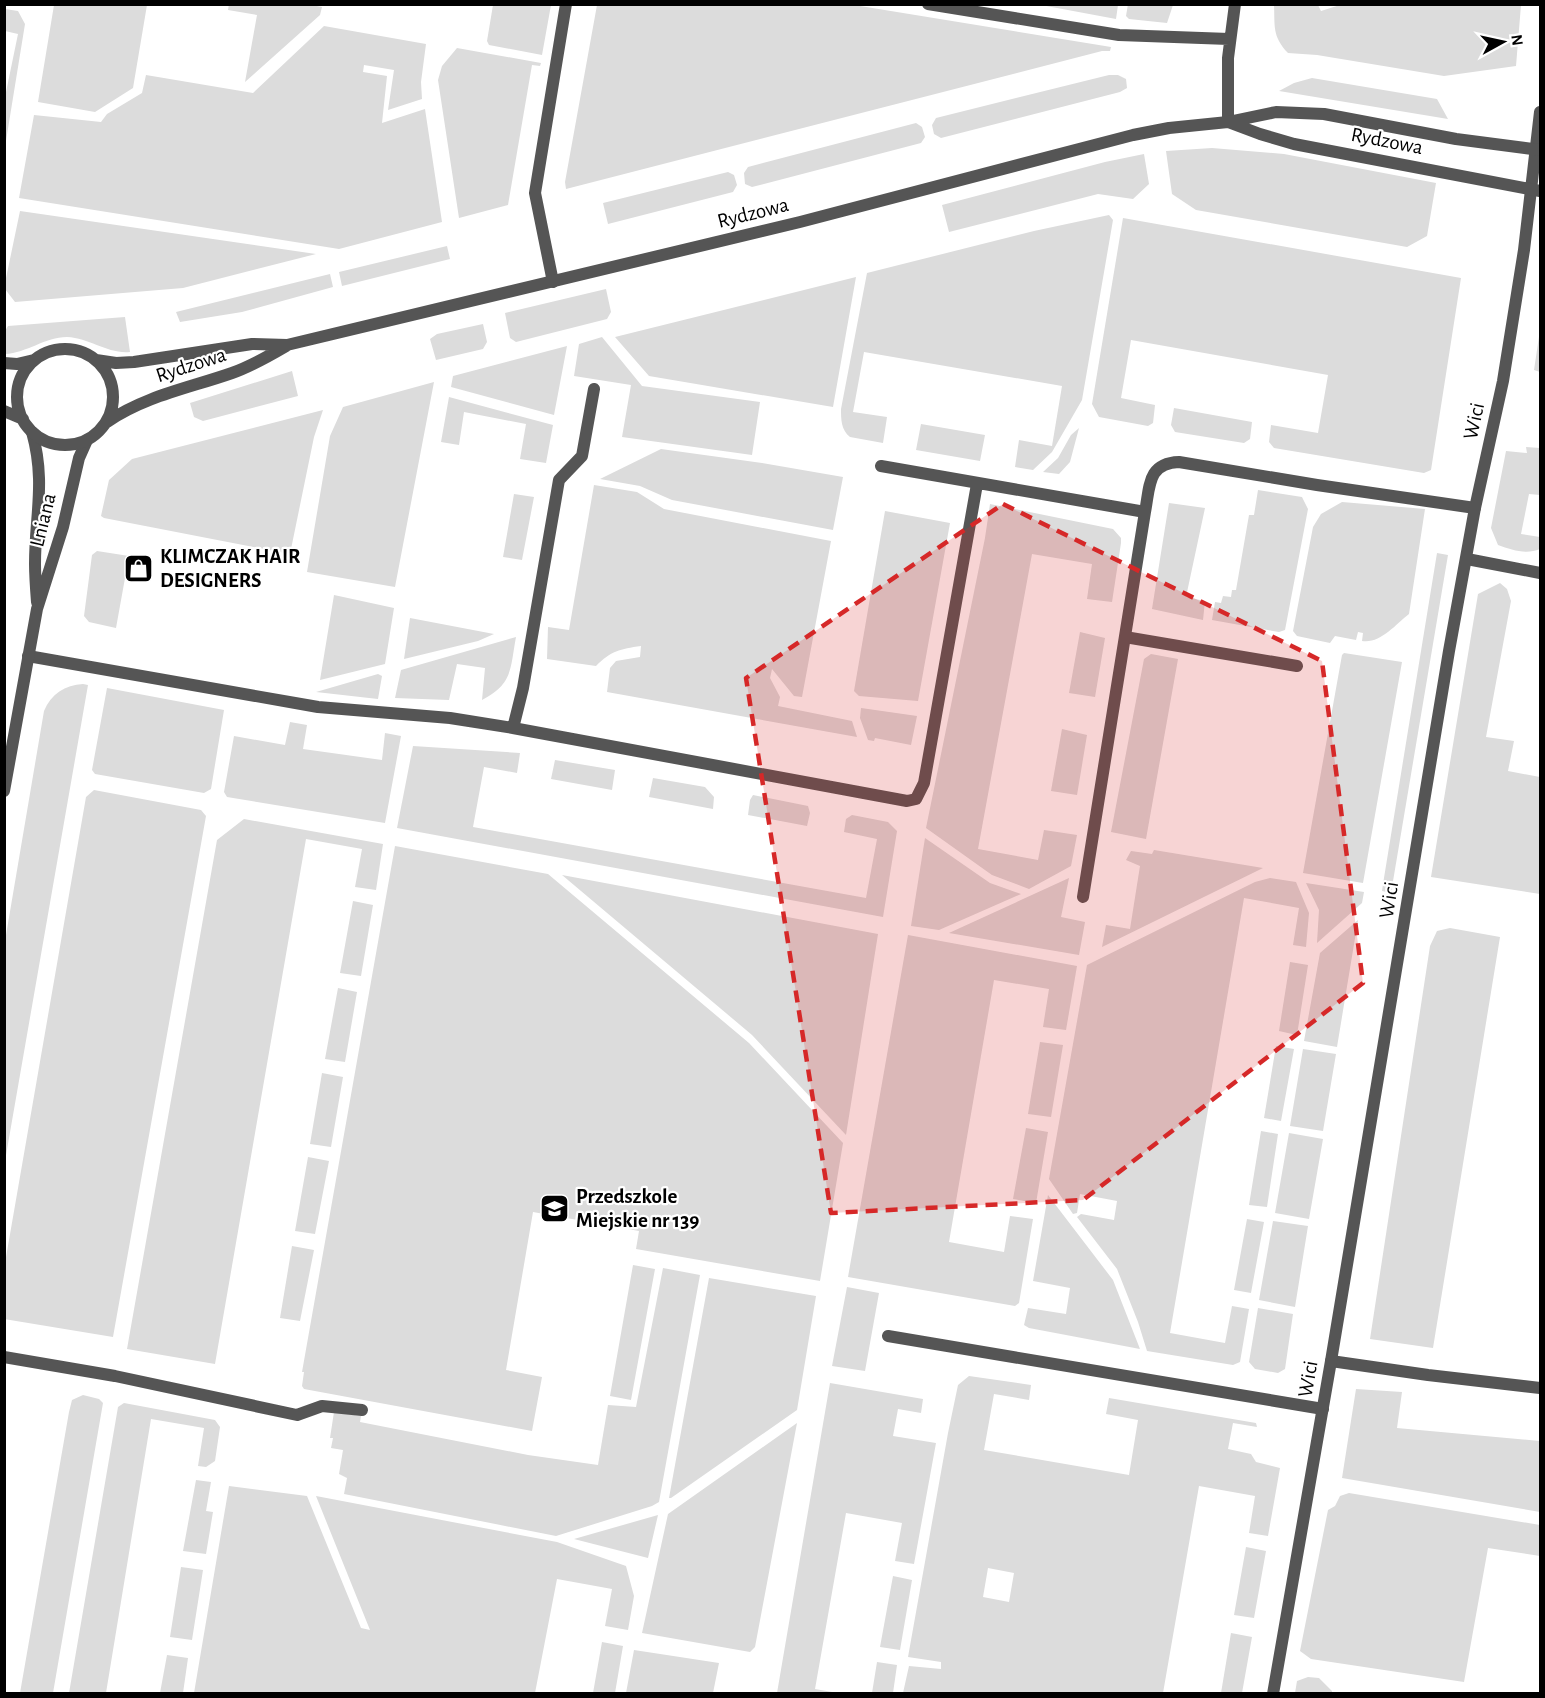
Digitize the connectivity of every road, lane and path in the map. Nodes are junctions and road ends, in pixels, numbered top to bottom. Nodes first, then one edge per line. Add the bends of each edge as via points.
1 (566, 4) edge
2 (928, 4) edge
3 (1235, 4) edge
4 (1229, 39) junction
5 (1540, 112) edge
6 (1228, 122) junction
7 (1538, 149) edge
8 (1536, 190) edge
9 (553, 282) junction
10 (287, 345) junction
11 (35, 360) junction
12 (96, 360) junction
13 (4, 363) edge
14 (594, 389) dead end
15 (4, 411) edge
16 (22, 419) junction
17 (106, 422) junction
18 (32, 432) junction
19 (87, 440) junction
20 (881, 466) dead end
21 (977, 484) junction
22 (1475, 508) junction
23 (1145, 512) junction
24 (1467, 559) junction
25 (1540, 573) edge
26 (37, 609) junction
27 (1125, 637) junction
28 (28, 656) junction
29 (1297, 666) dead end
30 (513, 728) junction
31 (4, 791) edge
32 (1083, 897) dead end
33 (888, 1336) dead end
34 (4, 1357) edge
35 (1331, 1360) junction
36 (1540, 1388) edge
37 (1323, 1409) junction
38 (362, 1410) dead end
39 (1273, 1694) edge

1 - 9 street via 536,193
2 - 4 street via 1119,35
3 - 4 street
4 - 6 street
5 - 7 street, Wici
6 - 7 street, Rydzowa via 1276,112 1324,114
6 - 8 street, Rydzowa via 1294,144
6 - 9 street, Rydzowa via 1133,135
7 - 8 street, Wici
8 - 22 street, Wici via 1503,381
9 - 10 street, Rydzowa
10 - 12 street, Rydzowa via 242,345 134,362
10 - 17 street, Rydzowa via 233,372 151,398
11 - 12 street via 50,351 66,349
11 - 13 street
11 - 16 street via 24,372 18,388
12 - 17 street via 113,388 113,406
14 - 30 street via 582,456 558,480
15 - 16 street
16 - 18 street
17 - 19 street
18 - 19 street via 61,445
18 - 26 street, Lniana via 40,481 35,563
19 - 26 street, Lniana
20 - 21 street
21 - 23 street
21 - 30 street via 924,783 916,799 907,801
22 - 23 street via 1170,462 1156,468
22 - 24 street, Wici
23 - 27 street
24 - 25 street
24 - 35 street, Wici
26 - 28 street, Lniana
27 - 29 street
27 - 32 street
28 - 30 street via 318,707 450,718
28 - 31 street, Lniana
33 - 37 street
34 - 38 street via 297,1415 322,1406
35 - 36 street
35 - 37 street, Wici
37 - 39 street, Wici

